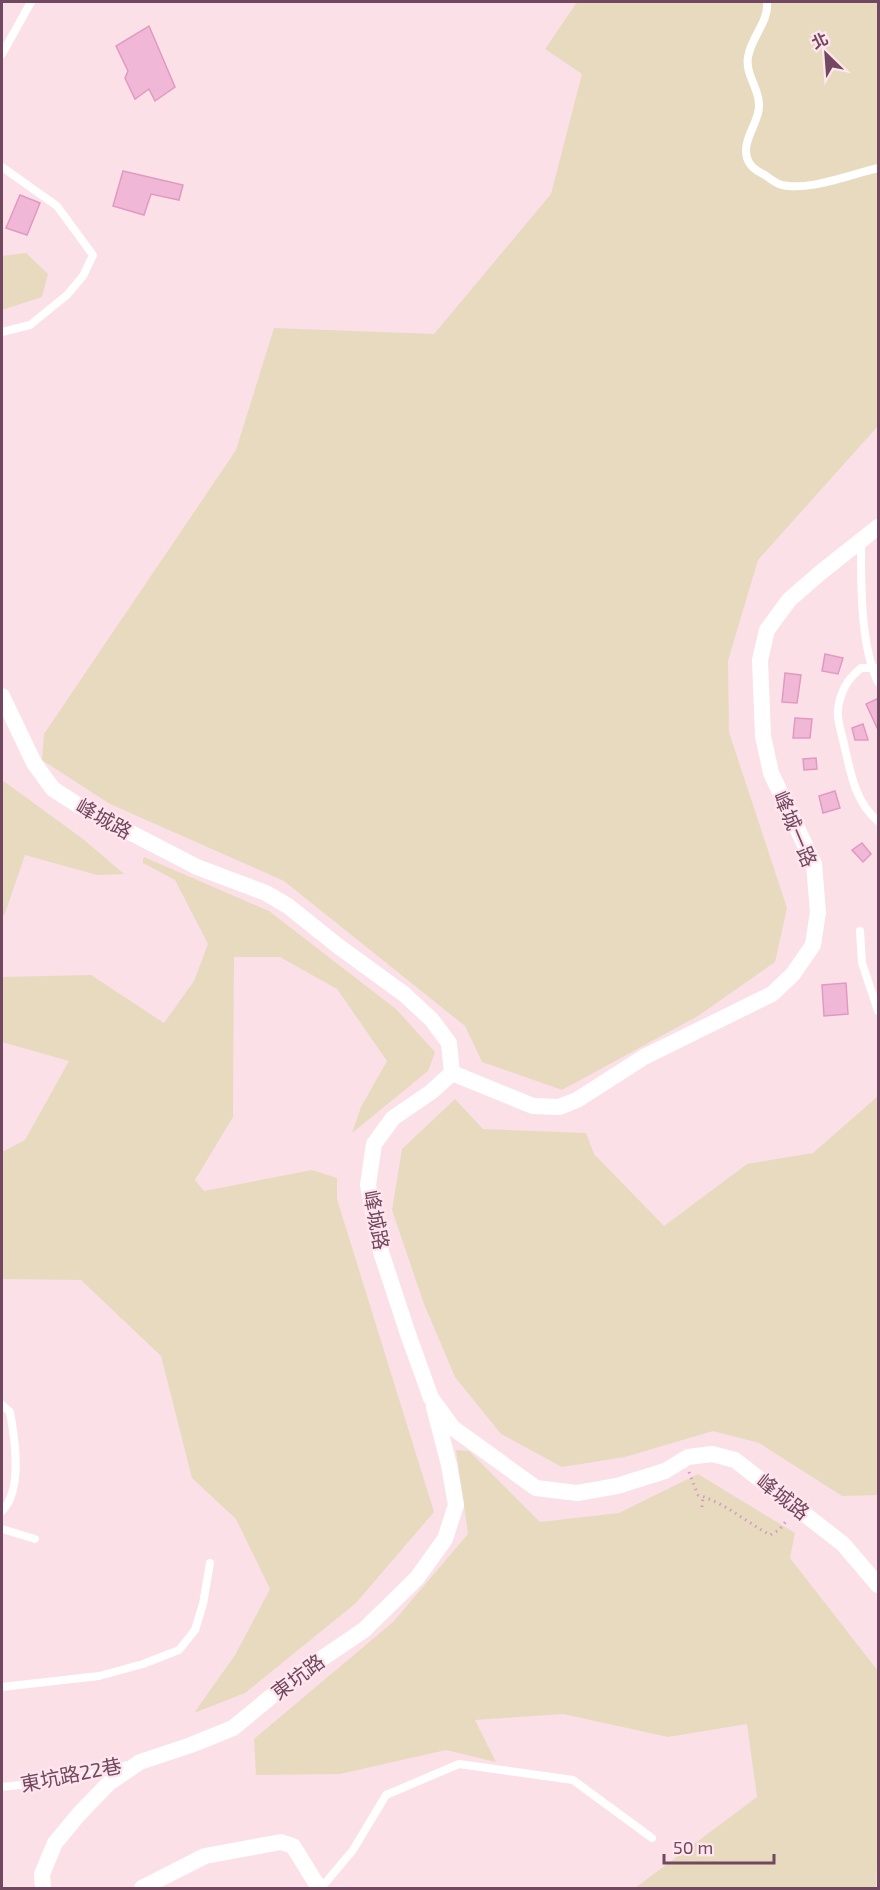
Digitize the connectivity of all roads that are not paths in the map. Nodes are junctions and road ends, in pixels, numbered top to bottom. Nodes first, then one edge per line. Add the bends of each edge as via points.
1 (31, 2) edge
2 (767, 2) edge
3 (2, 54) edge
4 (2, 167) edge
5 (879, 168) edge
6 (2, 332) edge
7 (879, 527) edge
8 (861, 540) junction
9 (875, 668) edge
10 (879, 682) edge
11 (2, 696) edge
12 (879, 821) edge
13 (860, 931) dead end
14 (879, 1011) edge
15 (452, 1074) junction
16 (431, 1398) junction
17 (2, 1405) edge
18 (2, 1511) edge
19 (2, 1529) edge
20 (35, 1539) dead end
21 (210, 1563) dead end
22 (879, 1586) edge
23 (2, 1687) edge
24 (140, 1762) junction
25 (2, 1787) edge
26 (652, 1838) dead end
27 (43, 1888) edge
28 (142, 1888) edge
29 (320, 1888) edge

1 - 3 lane
2 - 5 lane via 765,18 748,58 760,104 746,151 748,161 779,184 807,186
4 - 6 lane via 57,206 93,255 83,276 67,295 30,325
7 - 8 street, 峰城一路
8 - 9 lane via 861,594
8 - 15 street, 峰城一路 via 789,600 766,630 760,660 763,736 771,772 814,864 818,912 813,945 793,974 772,994 644,1057 578,1100 560,1107 533,1106
9 - 10 lane
9 - 12 lane via 861,668 847,680 838,722 852,781 869,814
11 - 15 street, 峰城路 via 34,763 53,789 187,862 266,893 288,906 404,994 430,1019 449,1043
13 - 14 lane via 862,963
15 - 16 street, 峰城路 via 393,1118 374,1144 368,1185 381,1252
16 - 22 street, 峰城路 via 453,1428 536,1488 577,1493 665,1471 688,1457 712,1454 735,1460 843,1544
16 - 24 street, 東坑路 via 456,1505 445,1539 417,1578 364,1630 296,1676 233,1728
17 - 18 lane via 10,1412 16,1457 13,1484
19 - 20 lane
21 - 23 lane via 195,1630 179,1650 99,1676
24 - 25 lane, 東坑路22巷 via 72,1779
24 - 27 street, 東坑路 via 109,1783 55,1843 42,1874
26 - 29 lane via 573,1780 459,1764 386,1795 353,1850
28 - 29 street via 205,1856 281,1842 293,1846

